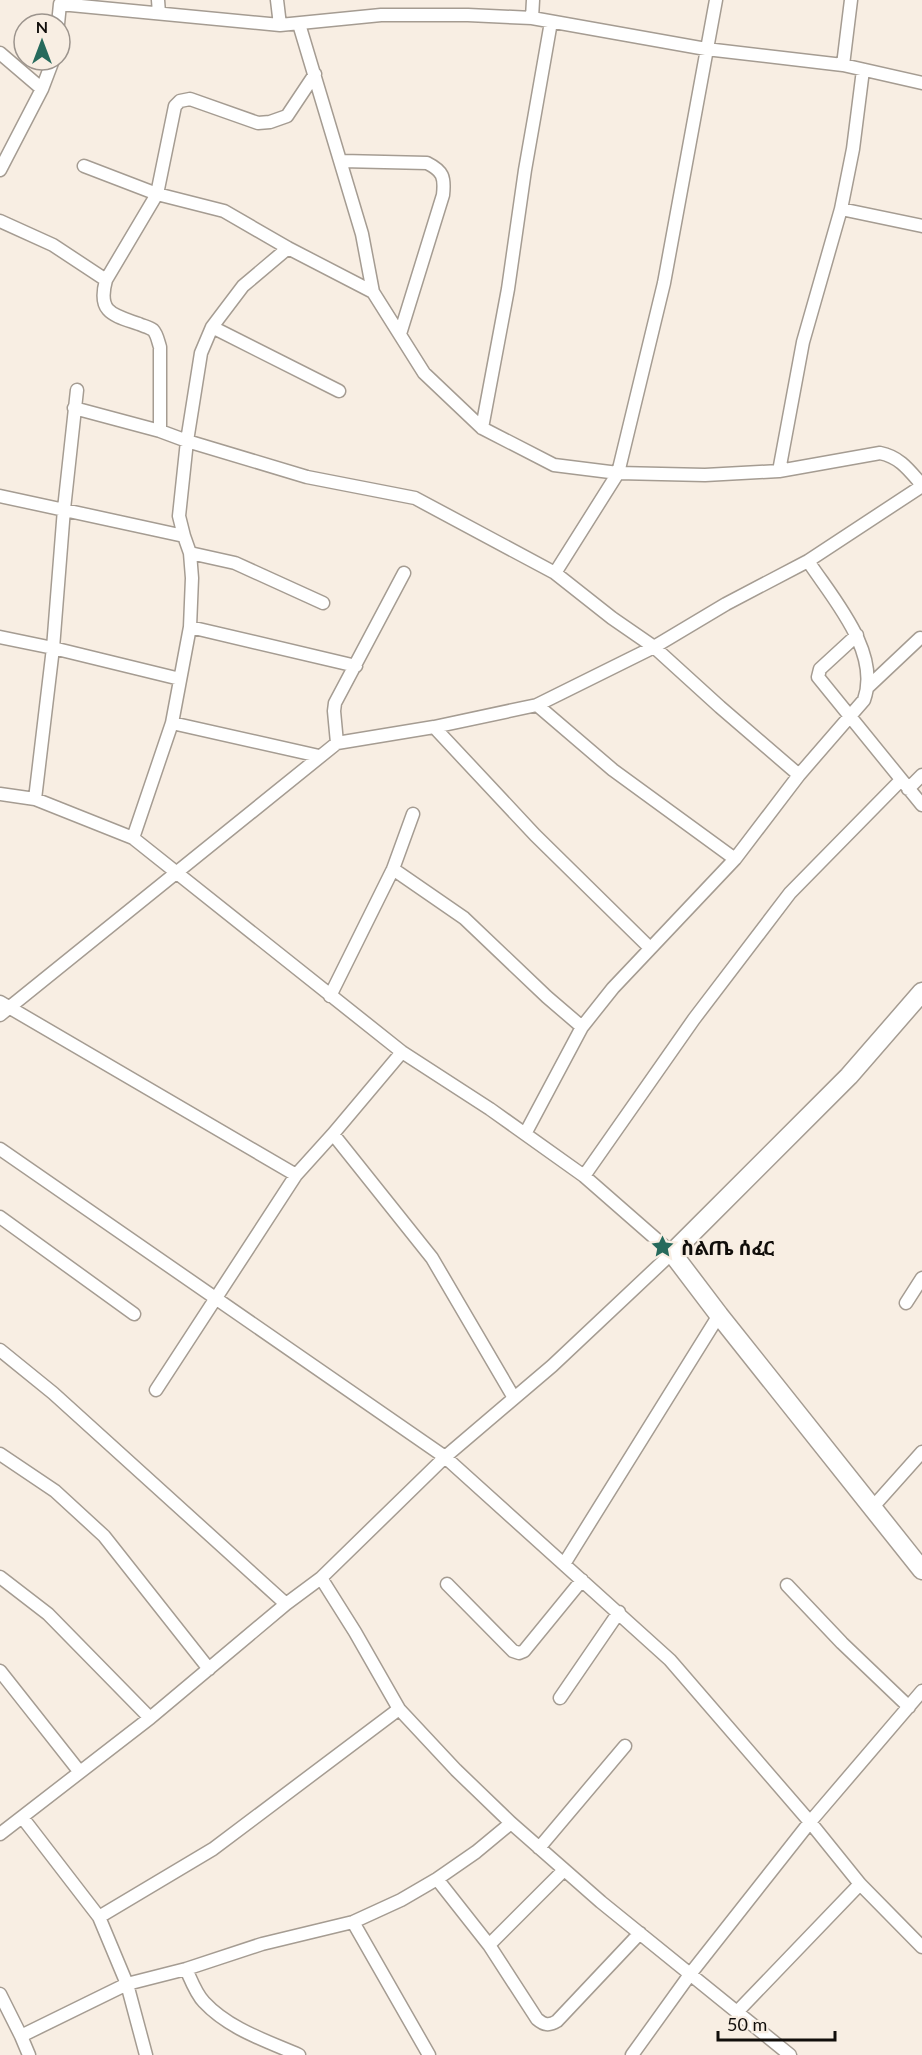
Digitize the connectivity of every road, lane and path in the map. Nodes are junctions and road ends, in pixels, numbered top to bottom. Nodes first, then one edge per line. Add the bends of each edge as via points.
1 (158, 0) edge
2 (278, 0) edge
3 (533, 0) edge
4 (716, 0) edge
5 (851, 0) edge
6 (59, 2) edge
7 (159, 13) junction
8 (532, 18) junction
9 (551, 22) junction
10 (299, 24) junction
11 (280, 25) junction
12 (706, 49) junction
13 (0, 53) edge
14 (843, 65) junction
15 (863, 70) junction
16 (48, 72) edge
17 (315, 74) junction
18 (922, 83) edge
19 (42, 89) junction
20 (342, 161) junction
21 (84, 166) dead end
22 (0, 170) edge
23 (157, 194) junction
24 (841, 209) junction
25 (0, 221) edge
26 (922, 226) edge
27 (288, 248) junction
28 (105, 280) junction
29 (373, 292) junction
30 (212, 327) junction
31 (399, 333) junction
32 (77, 390) dead end
33 (339, 391) dead end
34 (74, 408) junction
35 (482, 428) junction
36 (160, 431) junction
37 (187, 441) junction
38 (779, 471) junction
39 (618, 473) junction
40 (922, 485) edge
41 (0, 496) edge
42 (64, 510) junction
43 (183, 536) junction
44 (190, 553) junction
45 (808, 561) junction
46 (404, 573) dead end
47 (555, 573) junction
48 (323, 603) dead end
49 (190, 627) junction
50 (857, 635) junction
51 (0, 637) edge
52 (920, 638) dead end
53 (654, 647) junction
54 (53, 648) junction
55 (356, 666) junction
56 (180, 679) junction
57 (868, 687) junction
58 (537, 705) junction
59 (849, 716) junction
60 (172, 723) junction
61 (434, 727) junction
62 (338, 742) junction
63 (320, 756) junction
64 (800, 775) junction
65 (922, 775) edge
66 (904, 785) junction
67 (0, 794) edge
68 (35, 798) junction
69 (922, 806) edge
70 (413, 814) dead end
71 (133, 838) junction
72 (735, 859) junction
73 (393, 869) junction
74 (176, 872) junction
75 (650, 948) junction
76 (922, 992) edge
77 (330, 996) junction
78 (2, 1008) edge
79 (582, 1027) junction
80 (402, 1052) junction
81 (333, 1134) junction
82 (525, 1134) junction
83 (0, 1149) edge
84 (296, 1175) junction
85 (584, 1176) junction
86 (0, 1217) edge
87 (672, 1253) junction
88 (922, 1278) edge
89 (217, 1298) junction
90 (906, 1303) dead end
91 (134, 1314) dead end
92 (719, 1315) junction
93 (0, 1350) edge
94 (156, 1390) dead end
95 (514, 1398) junction
96 (922, 1452) edge
97 (0, 1454) edge
98 (445, 1457) junction
99 (872, 1508) junction
100 (564, 1564) junction
101 (922, 1570) edge
102 (0, 1577) edge
103 (321, 1578) junction
104 (582, 1580) junction
105 (447, 1584) dead end
106 (787, 1585) dead end
107 (286, 1604) junction
108 (619, 1612) junction
109 (209, 1669) junction
110 (0, 1671) edge
111 (922, 1691) edge
112 (560, 1698) dead end
113 (909, 1707) junction
114 (399, 1709) junction
115 (150, 1718) junction
116 (625, 1746) dead end
117 (79, 1771) junction
118 (22, 1817) junction
119 (810, 1822) junction
120 (511, 1823) junction
121 (0, 1834) edge
122 (539, 1848) junction
123 (564, 1870) junction
124 (437, 1880) junction
125 (860, 1884) junction
126 (99, 1917) junction
127 (353, 1922) junction
128 (640, 1933) junction
129 (489, 1945) junction
130 (922, 1947) edge
131 (186, 1969) junction
132 (691, 1973) junction
133 (127, 1984) junction
134 (0, 1994) edge
135 (737, 2012) junction
136 (21, 2036) junction
137 (29, 2055) edge
138 (146, 2055) edge
139 (299, 2055) edge
140 (429, 2055) edge
141 (632, 2055) edge
142 (790, 2055) edge

1 - 7 street
2 - 11 street
3 - 8 street
4 - 12 street
5 - 14 street
6 - 7 street
7 - 11 street
8 - 9 street
8 - 10 street via 381,15
9 - 12 street
9 - 35 street
10 - 11 street
10 - 17 street
12 - 14 street
12 - 39 street via 664,283
13 - 19 street
14 - 15 street
15 - 18 street
15 - 24 street
16 - 19 street
17 - 20 street
17 - 23 street via 287,116 270,122 258,123 190,99 180,101 175,106
19 - 22 street
20 - 29 street
20 - 31 street via 427,163 438,168 443,177 443,195
21 - 23 street
23 - 27 street via 224,211
23 - 28 street
24 - 26 street
24 - 38 street via 803,342
25 - 28 street via 53,245
27 - 29 street
27 - 30 street via 243,286
28 - 36 street via 102,293 109,313 152,329 157,336
29 - 31 street
30 - 33 street
30 - 37 street via 201,353
31 - 35 street via 424,373
32 - 34 street
34 - 36 street
34 - 42 street
35 - 39 street via 554,465
36 - 37 street
37 - 43 street via 179,516
37 - 47 street via 307,477 415,498
38 - 39 street via 705,475
38 - 40 street via 880,453 901,460
39 - 47 street
40 - 45 street
41 - 42 street
42 - 43 street
42 - 54 street
43 - 44 street
44 - 48 street via 235,563
44 - 49 street
45 - 50 street
45 - 53 street
46 - 55 street
47 - 53 street
49 - 55 street
49 - 56 street
50 - 57 street via 864,653
50 - 59 street via 818,672
51 - 54 street
52 - 57 street
53 - 58 street
53 - 64 street
54 - 56 street
54 - 68 street
55 - 62 street via 335,702
56 - 60 street
57 - 59 street via 864,700
58 - 61 street
58 - 72 street via 613,770
59 - 64 street
59 - 66 street
60 - 63 street
60 - 71 street
61 - 62 street
61 - 75 street via 535,835
62 - 63 street
63 - 74 street
64 - 72 street
65 - 66 street
66 - 69 street
66 - 85 street via 790,893 694,1019
67 - 68 street
68 - 71 street
70 - 73 street
71 - 74 street
72 - 75 street
73 - 77 street
73 - 79 street via 464,918
74 - 77 street
74 - 78 street
75 - 79 street
76 - 87 street via 849,1076
77 - 80 street
78 - 84 street
79 - 82 street
80 - 81 street
80 - 82 street
81 - 84 street
81 - 95 street via 432,1258
82 - 85 street
83 - 89 street
84 - 89 street
85 - 87 street
86 - 91 street
87 - 92 street
87 - 95 street
88 - 90 street
89 - 94 street
89 - 98 street
92 - 99 street
92 - 100 street
93 - 107 street via 53,1393
95 - 98 street
96 - 99 street
97 - 109 street via 56,1491 104,1536
98 - 100 street
98 - 103 street
99 - 101 street
100 - 104 street
102 - 115 street via 48,1614
103 - 107 street
103 - 114 street
104 - 105 street via 519,1653
104 - 108 street
106 - 113 street
107 - 109 street
108 - 112 street
108 - 119 street via 670,1660
109 - 115 street
110 - 117 street
111 - 113 street
113 - 119 street
114 - 120 street
114 - 126 street via 213,1849
115 - 117 street
116 - 122 street
117 - 118 street
118 - 121 street
118 - 126 street
119 - 125 street
119 - 132 street
120 - 122 street
120 - 124 street
122 - 123 street
123 - 128 street
123 - 129 street
124 - 127 street
124 - 129 street
125 - 130 street
125 - 135 street
126 - 133 street
127 - 131 street via 262,1944
127 - 140 street
128 - 129 street via 551,2025 537,2019
128 - 132 street
131 - 133 street
131 - 139 street via 202,2001 218,2014 239,2028
132 - 135 street
132 - 141 street
133 - 136 street
133 - 138 street
134 - 136 street
135 - 142 street
136 - 137 street

